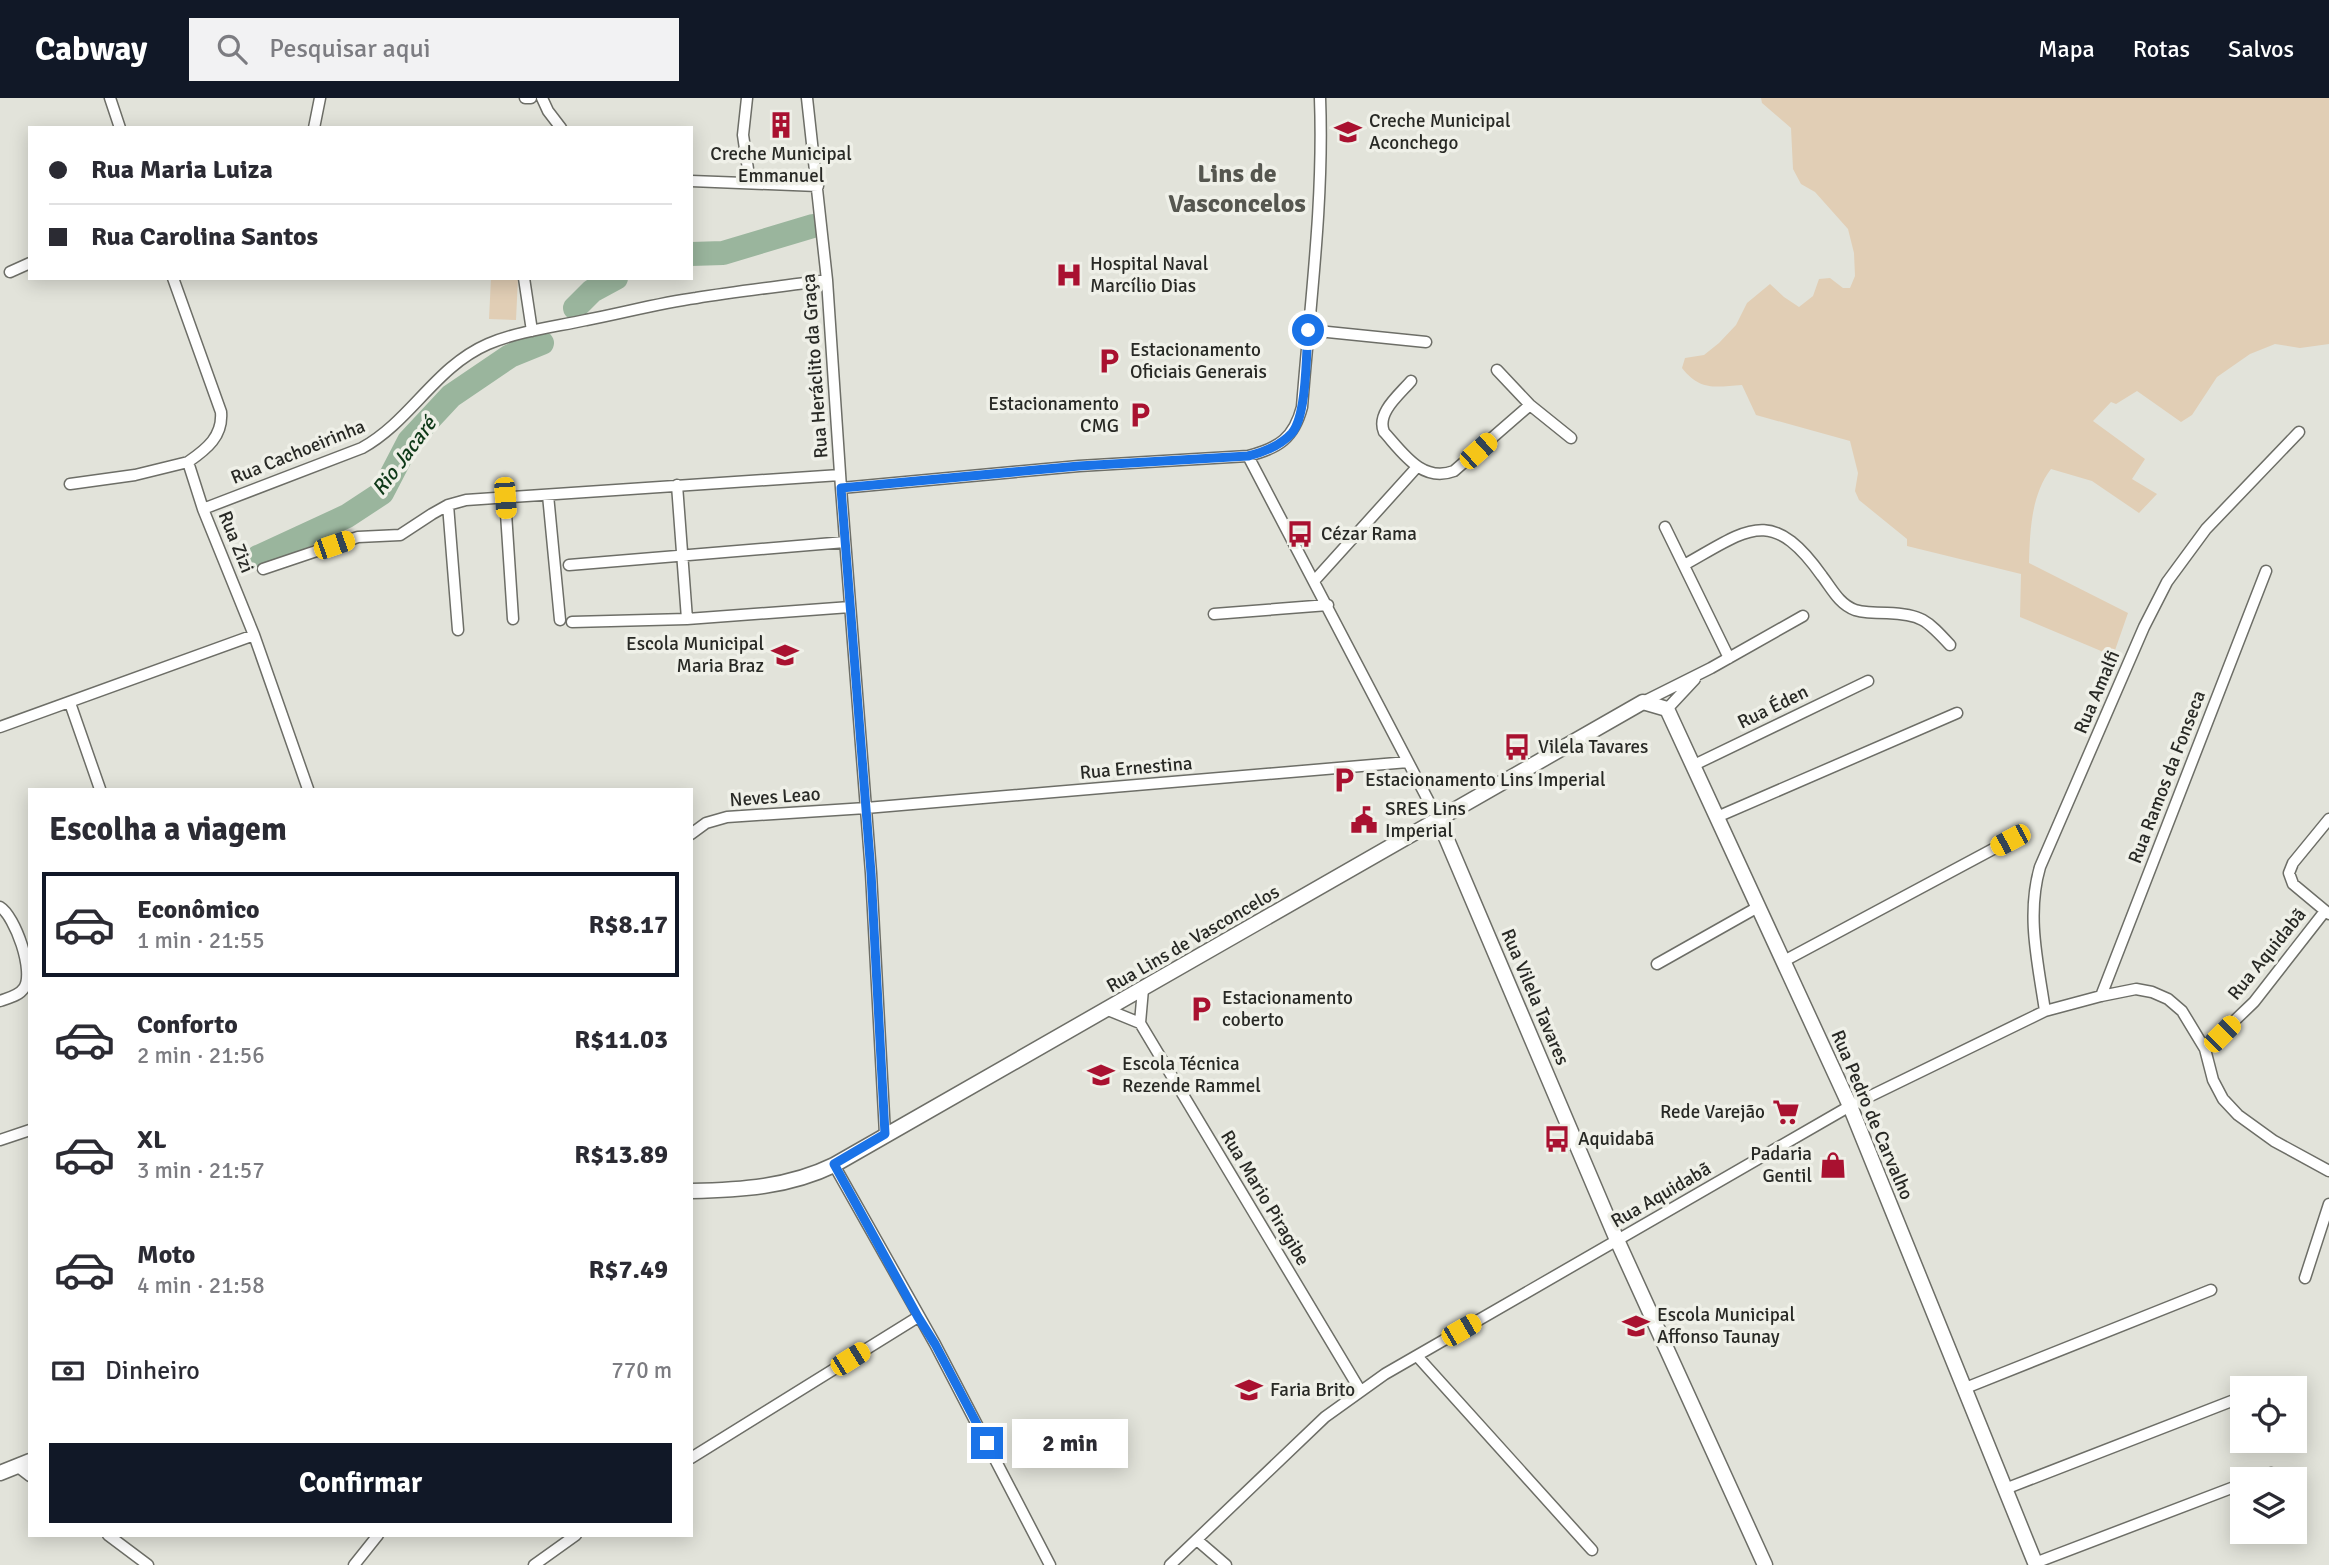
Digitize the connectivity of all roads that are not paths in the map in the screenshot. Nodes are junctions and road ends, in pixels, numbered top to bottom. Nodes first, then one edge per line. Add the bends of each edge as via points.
1 (110, 98) edge
2 (320, 98) edge
3 (525, 98) edge
4 (531, 98) edge
5 (542, 98) edge
6 (747, 98) edge
7 (807, 98) edge
8 (1320, 98) edge
9 (119, 126) edge
10 (314, 126) edge
11 (559, 126) edge
12 (693, 181) edge
13 (750, 183) junction
14 (818, 186) junction
15 (28, 264) edge
16 (10, 272) dead end
17 (174, 280) edge
18 (524, 280) edge
19 (827, 280) junction
20 (1308, 330) junction
21 (532, 331) junction
22 (1426, 342) dead end
23 (1497, 370) dead end
24 (1411, 381) dead end
25 (1530, 405) junction
26 (2299, 432) dead end
27 (1571, 438) dead end
28 (1248, 456) junction
29 (188, 462) junction
30 (1417, 467) junction
31 (840, 475) junction
32 (70, 484) dead end
33 (677, 485) junction
34 (841, 488) junction
35 (548, 495) junction
36 (505, 498) junction
37 (448, 505) junction
38 (203, 509) junction
39 (1665, 527) dead end
40 (845, 542) junction
41 (683, 555) junction
42 (569, 565) dead end
43 (1684, 565) junction
44 (263, 569) dead end
45 (2266, 571) dead end
46 (1315, 580) junction
47 (1328, 606) junction
48 (850, 607) junction
49 (1214, 614) dead end
50 (1803, 616) dead end
51 (513, 619) dead end
52 (687, 619) junction
53 (560, 620) dead end
54 (572, 622) dead end
55 (458, 630) dead end
56 (254, 635) junction
57 (1950, 645) dead end
58 (1729, 658) junction
59 (1699, 674) junction
60 (1868, 681) dead end
61 (1643, 702) junction
62 (70, 703) junction
63 (1667, 709) junction
64 (1957, 713) dead end
65 (0, 727) edge
66 (1408, 762) junction
67 (1694, 765) junction
68 (100, 788) edge
69 (308, 788) edge
70 (866, 808) junction
71 (1717, 817) junction
72 (2329, 819) edge
73 (1439, 821) junction
74 (693, 833) edge
75 (2010, 840) dead end
76 (0, 907) edge
77 (1758, 907) junction
78 (2327, 912) edge
79 (1784, 961) junction
80 (1657, 964) dead end
81 (1143, 989) junction
82 (2101, 996) junction
83 (0, 1001) edge
84 (1108, 1010) junction
85 (2045, 1011) junction
86 (1140, 1023) junction
87 (2206, 1049) junction
88 (1850, 1106) junction
89 (28, 1131) edge
90 (885, 1134) junction
91 (0, 1140) edge
92 (834, 1164) junction
93 (2329, 1171) edge
94 (693, 1191) edge
95 (2329, 1203) edge
96 (1617, 1240) junction
97 (2305, 1278) dead end
98 (2211, 1290) dead end
99 (918, 1317) junction
100 (1417, 1356) junction
101 (1963, 1389) junction
102 (1360, 1390) junction
103 (2230, 1402) edge
104 (693, 1457) edge
105 (24, 1464) edge
106 (0, 1473) edge
107 (2005, 1489) junction
108 (2230, 1489) edge
109 (111, 1537) edge
110 (376, 1537) edge
111 (573, 1537) edge
112 (1197, 1540) junction
113 (1592, 1550) dead end
114 (2036, 1564) edge
115 (148, 1565) edge
116 (354, 1565) edge
117 (534, 1565) edge
118 (1049, 1565) edge
119 (1170, 1565) edge
120 (1226, 1565) edge
121 (1765, 1565) edge

1 - 9 street
2 - 10 street
3 - 4 street
5 - 11 street
6 - 13 street via 743,135
7 - 14 street, Rua Heráclito da Graça
8 - 20 street via 1322,147
12 - 13 street
13 - 14 street
14 - 19 street, Rua Heráclito da Graça
15 - 16 street
17 - 29 street via 221,412 222,425 214,439
18 - 21 street
19 - 21 street, Rua Cachoeirinha via 694,298
19 - 31 street, Rua Heráclito da Graça
20 - 22 street
20 - 28 street via 1298,423 1280,443
21 - 38 street, Rua Cachoeirinha via 488,344 460,361 371,443
23 - 25 street
24 - 30 street via 1385,412 1381,426
25 - 27 street
25 - 30 street via 1454,471 1429,473
26 - 85 street, Rua Amalfi via 2206,529 2167,582 2144,627 2034,890
28 - 34 street
28 - 46 street, Rua Vilela Tavares
29 - 32 street
29 - 38 street, Rua Zizi
30 - 46 street
31 - 33 street
31 - 34 street, Rua Heráclito da Graça
33 - 35 street
33 - 41 street
34 - 40 street, Rua Heráclito da Graça
35 - 36 street
35 - 53 street
36 - 37 street via 466,499
36 - 51 street
37 - 44 street via 400,536 358,537
37 - 55 street
38 - 56 street, Rua Zizi
39 - 43 street
40 - 41 street
40 - 48 street, Rua Heráclito da Graça
41 - 42 street
41 - 52 street
43 - 57 street via 1742,533 1769,530 1798,547 1841,603 1856,610 1915,615
43 - 58 street
45 - 82 street, Rua Ramos da Fonseca
46 - 47 street, Rua Vilela Tavares
47 - 49 street
47 - 66 street, Rua Vilela Tavares
48 - 52 street
48 - 70 street, Rua Heráclito da Graça
50 - 58 street, Rua Lins de Vasconcelos
52 - 54 street
56 - 62 street
56 - 69 street, Rua Zizi
58 - 59 street, Rua Lins de Vasconcelos
59 - 61 street, Rua Lins de Vasconcelos
59 - 63 street, Rua Lins de Vasconcelos
60 - 67 street, Rua Éden
61 - 63 street
61 - 73 street, Rua Lins de Vasconcelos
62 - 65 street
62 - 68 street
63 - 67 street, Rua Pedro de Carvalho
64 - 71 street
66 - 70 street, Rua Ernestina
66 - 73 street, Rua Vilela Tavares
67 - 71 street, Rua Pedro de Carvalho
70 - 74 street, Neves Leao via 727,817
70 - 90 street, Rua Heráclito da Graça
71 - 77 street, Rua Pedro de Carvalho
72 - 78 street, Rua Aquidabã via 2289,873 2293,884
73 - 81 street, Rua Lins de Vasconcelos
73 - 96 street, Rua Vilela Tavares
75 - 79 street
76 - 83 street via 14,923 27,979 15,996
77 - 79 street, Rua Pedro de Carvalho
77 - 80 street
78 - 87 street, Rua Aquidabã via 2254,1002
79 - 88 street, Rua Pedro de Carvalho
81 - 84 street, Rua Lins de Vasconcelos
81 - 86 street
82 - 85 street, Rua Aquidabã
82 - 87 street, Rua Aquidabã via 2136,989 2168,999 2182,1011
84 - 86 street
84 - 90 street, Rua Lins de Vasconcelos
85 - 88 street, Rua Aquidabã
86 - 102 street, Rua Mario Piragibe
87 - 93 street, Rua Aquidabã via 2213,1080 2238,1115
88 - 96 street, Rua Aquidabã
88 - 101 street, Rua Pedro de Carvalho
89 - 91 street
90 - 92 street, Rua Lins de Vasconcelos
92 - 94 street, Rua Lins de Vasconcelos via 780,1184
92 - 99 street
95 - 97 street
96 - 100 street, Rua Aquidabã
96 - 121 street, Rua Vilela Tavares
98 - 101 street
99 - 104 street
99 - 118 street
100 - 102 street, Rua Aquidabã
100 - 113 street
101 - 107 street, Rua Pedro de Carvalho
102 - 112 street, Rua Aquidabã via 1325,1417
103 - 107 street
105 - 106 street
107 - 114 street, Rua Pedro de Carvalho
108 - 114 street
109 - 115 street
110 - 116 street
111 - 117 street
112 - 119 street, Rua Aquidabã
112 - 120 street

